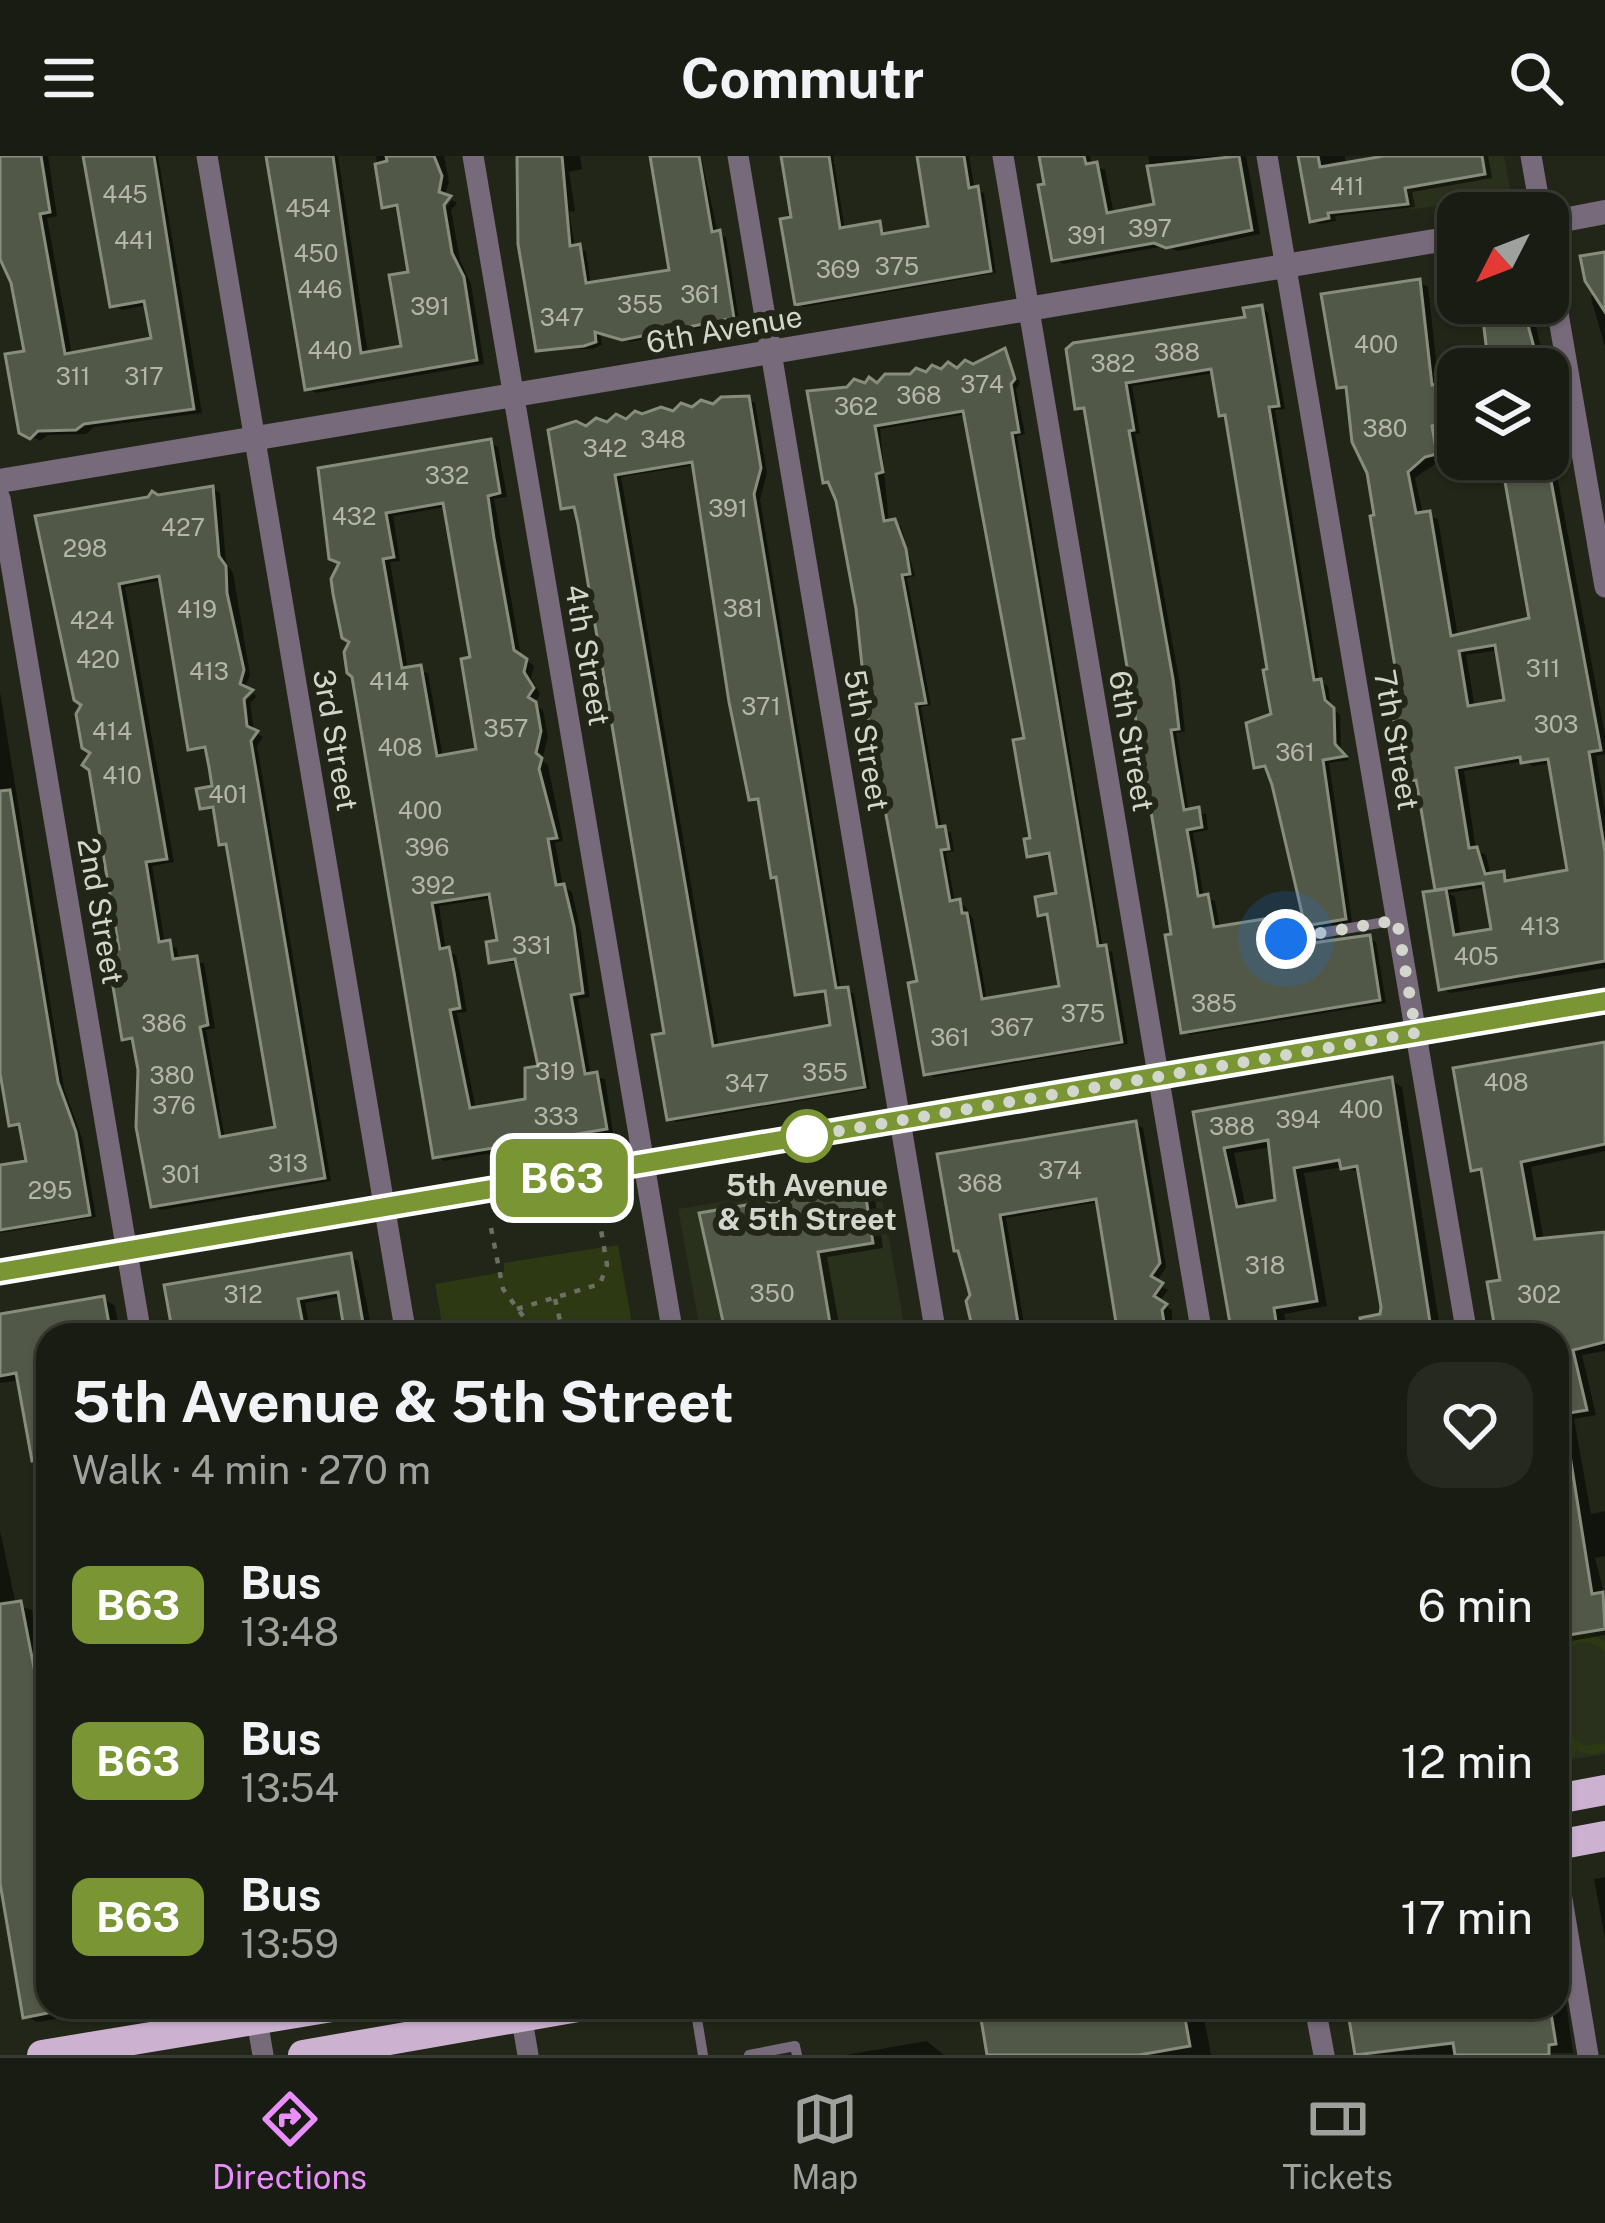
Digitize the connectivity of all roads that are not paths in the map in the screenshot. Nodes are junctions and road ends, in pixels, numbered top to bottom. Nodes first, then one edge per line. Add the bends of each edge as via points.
1 (207, 156) edge
2 (473, 156) edge
3 (738, 156) edge
4 (1003, 156) edge
5 (1267, 156) edge
6 (1531, 156) edge
7 (1537, 192) edge
8 (1605, 212) edge
9 (1569, 219) edge
10 (1437, 240) edge
11 (1286, 265) junction
12 (1028, 308) junction
13 (1560, 324) edge
14 (771, 351) junction
15 (514, 395) junction
16 (255, 439) junction
17 (0, 481) edge
18 (0, 498) edge
19 (1605, 587) edge
20 (1397, 920) junction
21 (1278, 929) dead end
22 (1605, 1001) edge
23 (1416, 1033) junction
24 (1158, 1077) junction
25 (900, 1120) junction
26 (644, 1164) junction
27 (385, 1208) junction
28 (127, 1251) junction
29 (0, 1273) edge
30 (139, 1323) edge
31 (404, 1323) edge
32 (671, 1323) edge
33 (934, 1323) edge
34 (1200, 1323) edge
35 (1465, 1323) edge
36 (1605, 1790) edge
37 (1569, 1796) edge
38 (1605, 1836) edge
39 (1569, 1843) edge
40 (1569, 1941) edge
41 (225, 2019) edge
42 (257, 2019) edge
43 (486, 2019) edge
44 (522, 2019) edge
45 (697, 2019) edge
46 (1318, 2019) edge
47 (42, 2055) edge
48 (262, 2055) edge
49 (303, 2055) edge
50 (528, 2055) edge
51 (703, 2055) edge
52 (749, 2055) edge
53 (797, 2055) edge
54 (1324, 2055) edge
55 (1588, 2055) edge

1 - 16 street, 3rd Street
2 - 15 street, 4th Street
3 - 14 street, 5th Street
4 - 12 street, 6th Street
5 - 11 street, 7th Street
6 - 7 street
8 - 9 street
10 - 11 street, 6th Avenue
11 - 12 street, 6th Avenue
11 - 20 street, 7th Street
12 - 14 street, 6th Avenue
12 - 24 street, 6th Street
13 - 19 street
14 - 15 street, 6th Avenue
14 - 25 street, 5th Street
15 - 16 street, 6th Avenue
15 - 26 street, 4th Street
16 - 17 street, 6th Avenue
16 - 27 street, 3rd Street
18 - 28 street, 2nd Street
20 - 21 lane via 1304,939 1286,939
20 - 23 street, 7th Street
22 - 23 street
23 - 24 street
23 - 35 street, 7th Street
24 - 25 street
24 - 34 street, 6th Street
25 - 26 street
25 - 33 street, 5th Street
26 - 27 street
26 - 32 street, 4th Street
27 - 28 street
27 - 31 street, 3rd Street
28 - 29 street
28 - 30 street, 2nd Street
36 - 37 main road
38 - 39 main road
40 - 55 street
41 - 47 main road
42 - 48 street
43 - 49 main road
44 - 50 street
45 - 51 lane
46 - 54 street
52 - 53 lane via 795,2047

